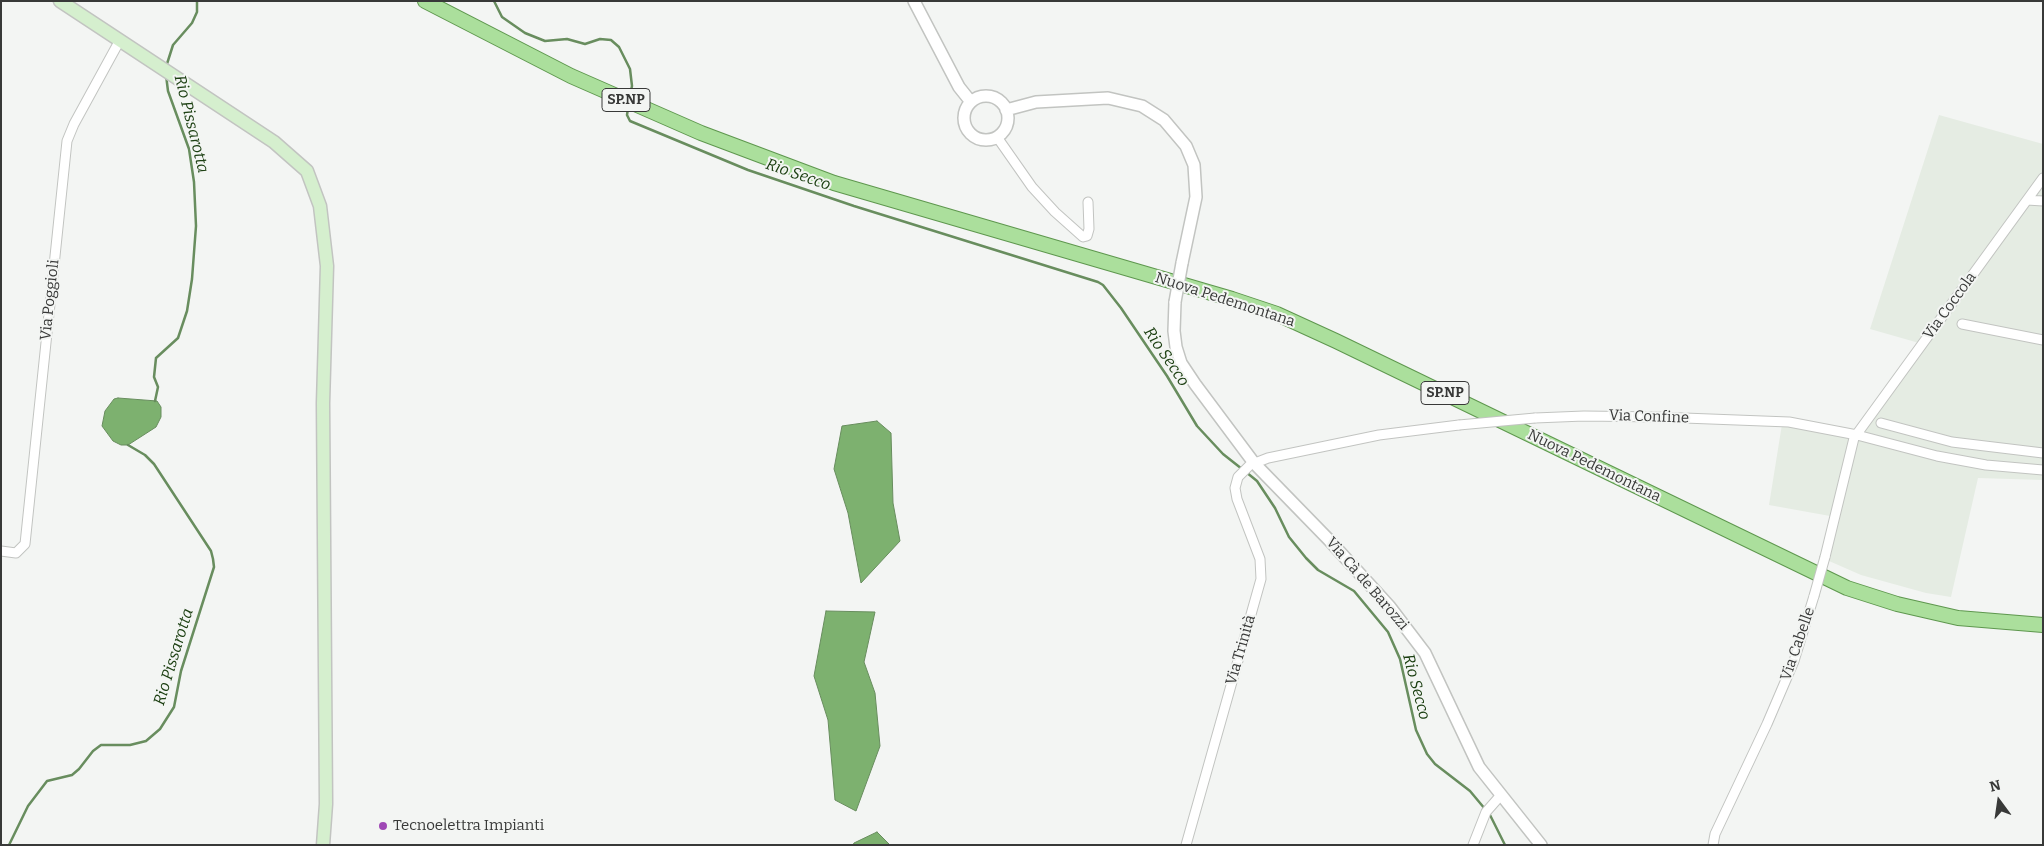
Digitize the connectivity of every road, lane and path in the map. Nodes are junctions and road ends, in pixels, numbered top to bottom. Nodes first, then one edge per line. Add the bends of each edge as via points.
1 (60, 1) edge
2 (425, 1) edge
3 (914, 1) edge
4 (120, 40) junction
5 (971, 102) junction
6 (1006, 110) junction
7 (996, 138) junction
8 (2043, 178) edge
9 (2027, 200) junction
10 (2043, 201) edge
11 (1088, 202) dead end
12 (1962, 324) dead end
13 (2043, 340) edge
14 (1881, 423) dead end
15 (1857, 435) junction
16 (1952, 442) junction
17 (2043, 453) edge
18 (1950, 458) junction
19 (1252, 464) junction
20 (2043, 470) edge
21 (1, 551) edge
22 (2043, 624) edge
23 (1501, 795) junction
24 (323, 845) edge
25 (1186, 845) edge
26 (1473, 845) edge
27 (1541, 845) edge
28 (1713, 845) edge

1 - 4 main road
2 - 22 main road, Nuova Pedemontana / SP.NP via 571,76 701,133 834,183 1277,314 1847,588 1958,618
3 - 5 street via 959,86
4 - 21 street, Via Poggioli via 67,141 25,544 16,554
4 - 24 main road via 274,142 307,171 320,206 327,266 323,403 326,804
5 - 6 street via 990,97 997,99
5 - 7 street via 964,115 970,134 983,140
6 - 7 street via 1007,126
6 - 19 street, Via Cà de Barozzi, bridge via 1036,102 1108,98 1142,106 1164,120 1186,146 1196,181 1193,216 1175,302 1174,331 1181,363
7 - 11 street via 1032,187 1083,237 1087,236 1089,229
8 - 9 street, Via Coccola
9 - 10 street
9 - 15 street, Via Coccola
12 - 13 street
14 - 16 street
15 - 18 street, Via Confine
15 - 19 street, Via Confine, bridge via 1788,422 1649,417 1535,418 1379,435
15 - 28 street, Via Cabelle, bridge via 1851,446 1825,557 1794,661 1768,724 1715,834
16 - 17 street
16 - 18 street
18 - 20 street, Via Confine
19 - 23 street, Via Cà de Barozzi via 1390,607 1425,653 1479,767
19 - 25 street, Via Trinità via 1240,474 1235,488 1260,559 1261,580
23 - 26 street via 1488,810
23 - 27 street, Via Cà de Barozzi

